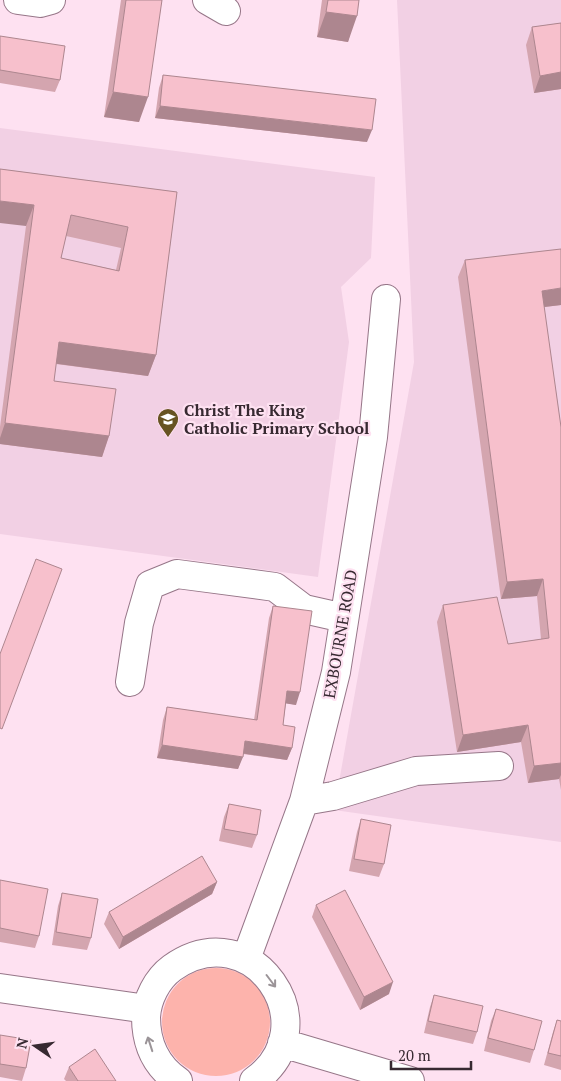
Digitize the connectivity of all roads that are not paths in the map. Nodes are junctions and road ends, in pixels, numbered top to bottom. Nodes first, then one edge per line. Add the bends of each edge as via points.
1 (18, 0) edge
2 (51, 0) edge
3 (386, 299) dead end
4 (344, 618) junction
5 (130, 682) dead end
6 (498, 766) dead end
7 (304, 801) junction
8 (246, 959) junction
9 (0, 988) edge
10 (147, 1009) junction
11 (282, 1043) junction
12 (178, 1081) edge
13 (254, 1081) edge
14 (410, 1081) edge

1 - 2 street via 40,3
3 - 4 street, EXBOURNE ROAD via 373,437
4 - 5 street via 304,608 275,587 177,574 150,584 139,623
4 - 7 street, EXBOURNE ROAD via 336,672
6 - 7 street via 416,771 333,796
7 - 8 street, EXBOURNE ROAD
8 - 10 street via 226,952 205,952 184,959 167,972 154,989
8 -> 11 street via 263,970 276,985 286,1024
9 - 10 street
12 -> 10 street via 153,1055 146,1033
11 - 13 street via 272,1064
11 - 14 street

